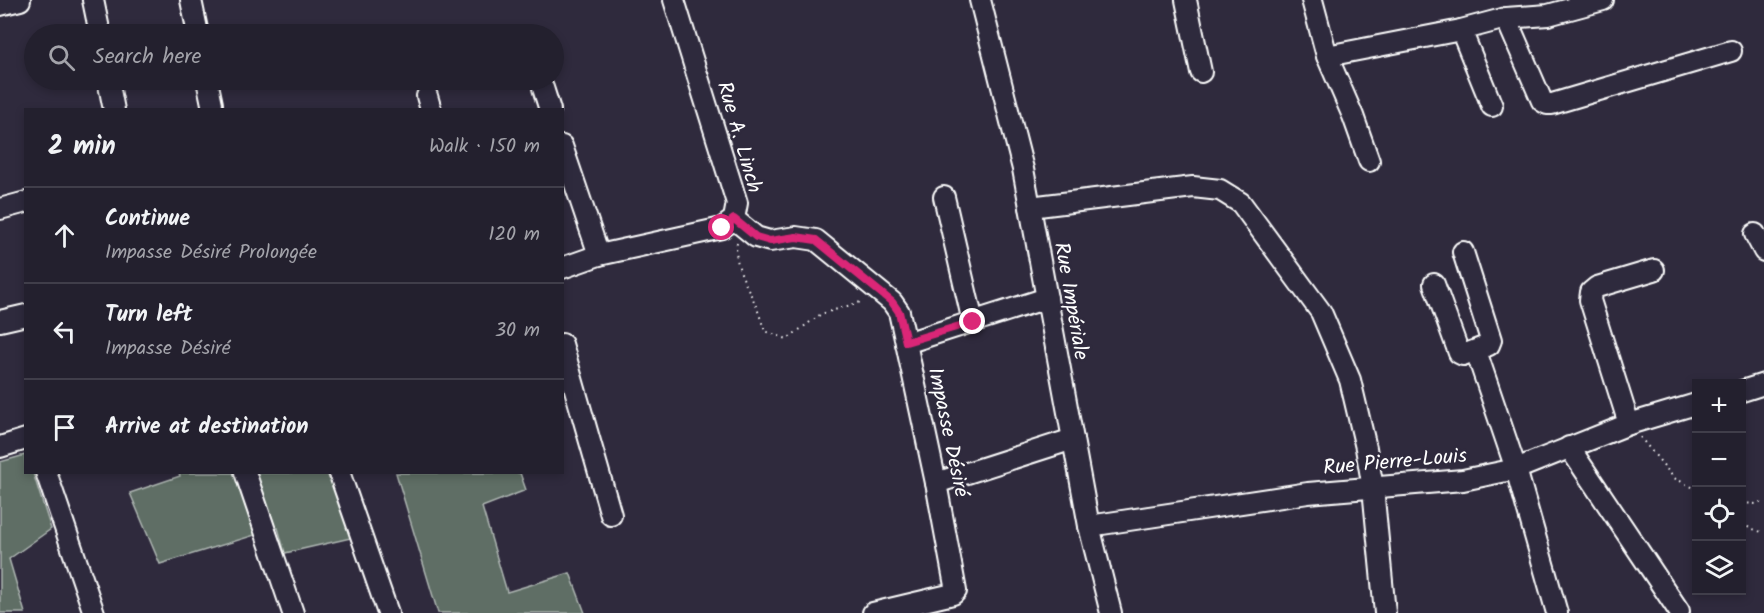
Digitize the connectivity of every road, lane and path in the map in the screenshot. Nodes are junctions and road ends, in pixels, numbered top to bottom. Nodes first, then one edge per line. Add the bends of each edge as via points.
1 (20, 0) edge
2 (93, 0) edge
3 (191, 0) edge
4 (674, 0) edge
5 (980, 0) edge
6 (1186, 0) edge
7 (1312, 0) edge
8 (1602, 0) edge
9 (0, 5) edge
10 (1506, 18) junction
11 (98, 24) edge
12 (196, 24) edge
13 (1461, 30) junction
14 (1731, 51) dead end
15 (1327, 56) junction
16 (1201, 72) dead end
17 (110, 90) edge
18 (209, 90) edge
19 (544, 90) edge
20 (212, 104) dead end
21 (1491, 106) dead end
22 (114, 108) edge
23 (549, 108) edge
24 (564, 152) edge
25 (1369, 161) dead end
26 (944, 197) dead end
27 (24, 203) edge
28 (1030, 207) junction
29 (0, 209) edge
30 (738, 222) junction
31 (1463, 252) dead end
32 (599, 255) junction
33 (564, 266) edge
34 (1654, 270) dead end
35 (1434, 284) dead end
36 (884, 296) junction
37 (1047, 298) junction
38 (24, 315) edge
39 (0, 321) edge
40 (973, 322) junction
41 (906, 342) junction
42 (564, 351) edge
43 (1476, 351) junction
44 (1764, 384) edge
45 (1746, 390) edge
46 (1692, 405) edge
47 (1629, 424) junction
48 (1073, 439) junction
49 (24, 440) edge
50 (0, 447) edge
51 (1569, 447) junction
52 (1516, 469) junction
53 (47, 474) edge
54 (246, 474) edge
55 (340, 474) edge
56 (936, 483) junction
57 (1692, 487) edge
58 (1373, 488) junction
59 (1764, 500) edge
60 (1746, 503) edge
61 (611, 515) dead end
62 (1089, 526) junction
63 (1746, 527) edge
64 (1764, 534) edge
65 (1679, 611) dead end
66 (94, 613) edge
67 (293, 613) edge
68 (388, 613) edge
69 (873, 613) edge
70 (1111, 613) edge
71 (1385, 613) edge
72 (1557, 613) edge

1 - 9 street
2 - 11 street
3 - 12 street
4 - 30 street, Rue A. Linch via 737,203
5 - 28 street, Rue Impériale
6 - 16 street
7 - 15 street
8 - 10 street via 1548,15
10 - 13 street
10 - 14 street via 1542,101 1548,104
13 - 15 street
13 - 21 street
15 - 25 street
17 - 22 street
18 - 20 street
19 - 23 street
24 - 32 street
26 - 40 street
27 - 29 street
28 - 37 street, Rue Impériale
28 - 58 street via 1193,187 1220,190 1241,203 1321,312 1350,380
30 - 32 street, Rue A. Linch
30 - 36 street, Impasse Désiré via 756,237 770,241 796,237 816,240
30 - 36 path via 736,249 743,279 765,332 786,339 820,314
31 - 43 street via 1491,340
32 - 33 street, Rue A. Linch
34 - 47 street via 1591,291 1590,300
35 - 43 street via 1459,353
36 - 41 street, Impasse Désiré via 899,312
37 - 40 street
37 - 48 street, Rue Impériale
38 - 39 street
40 - 41 street
41 - 56 street, Impasse Désiré
42 - 61 street
43 - 52 street
44 - 45 street
46 - 47 street, Rue Pierre-Louis
47 - 51 street, Rue Pierre-Louis
47 - 57 path via 1674,478
48 - 56 street
48 - 62 street, Rue Impériale
49 - 50 street
51 - 52 street, Rue Pierre-Louis
51 - 65 street
52 - 58 street, Rue Pierre-Louis via 1463,480
52 - 72 street
53 - 66 street
54 - 67 street
55 - 68 street
56 - 69 street, Impasse Désiré via 956,591
58 - 62 street, Rue Pierre-Louis via 1308,493
58 - 71 street
59 - 60 path
62 - 70 street, Rue Impériale
63 - 64 path

